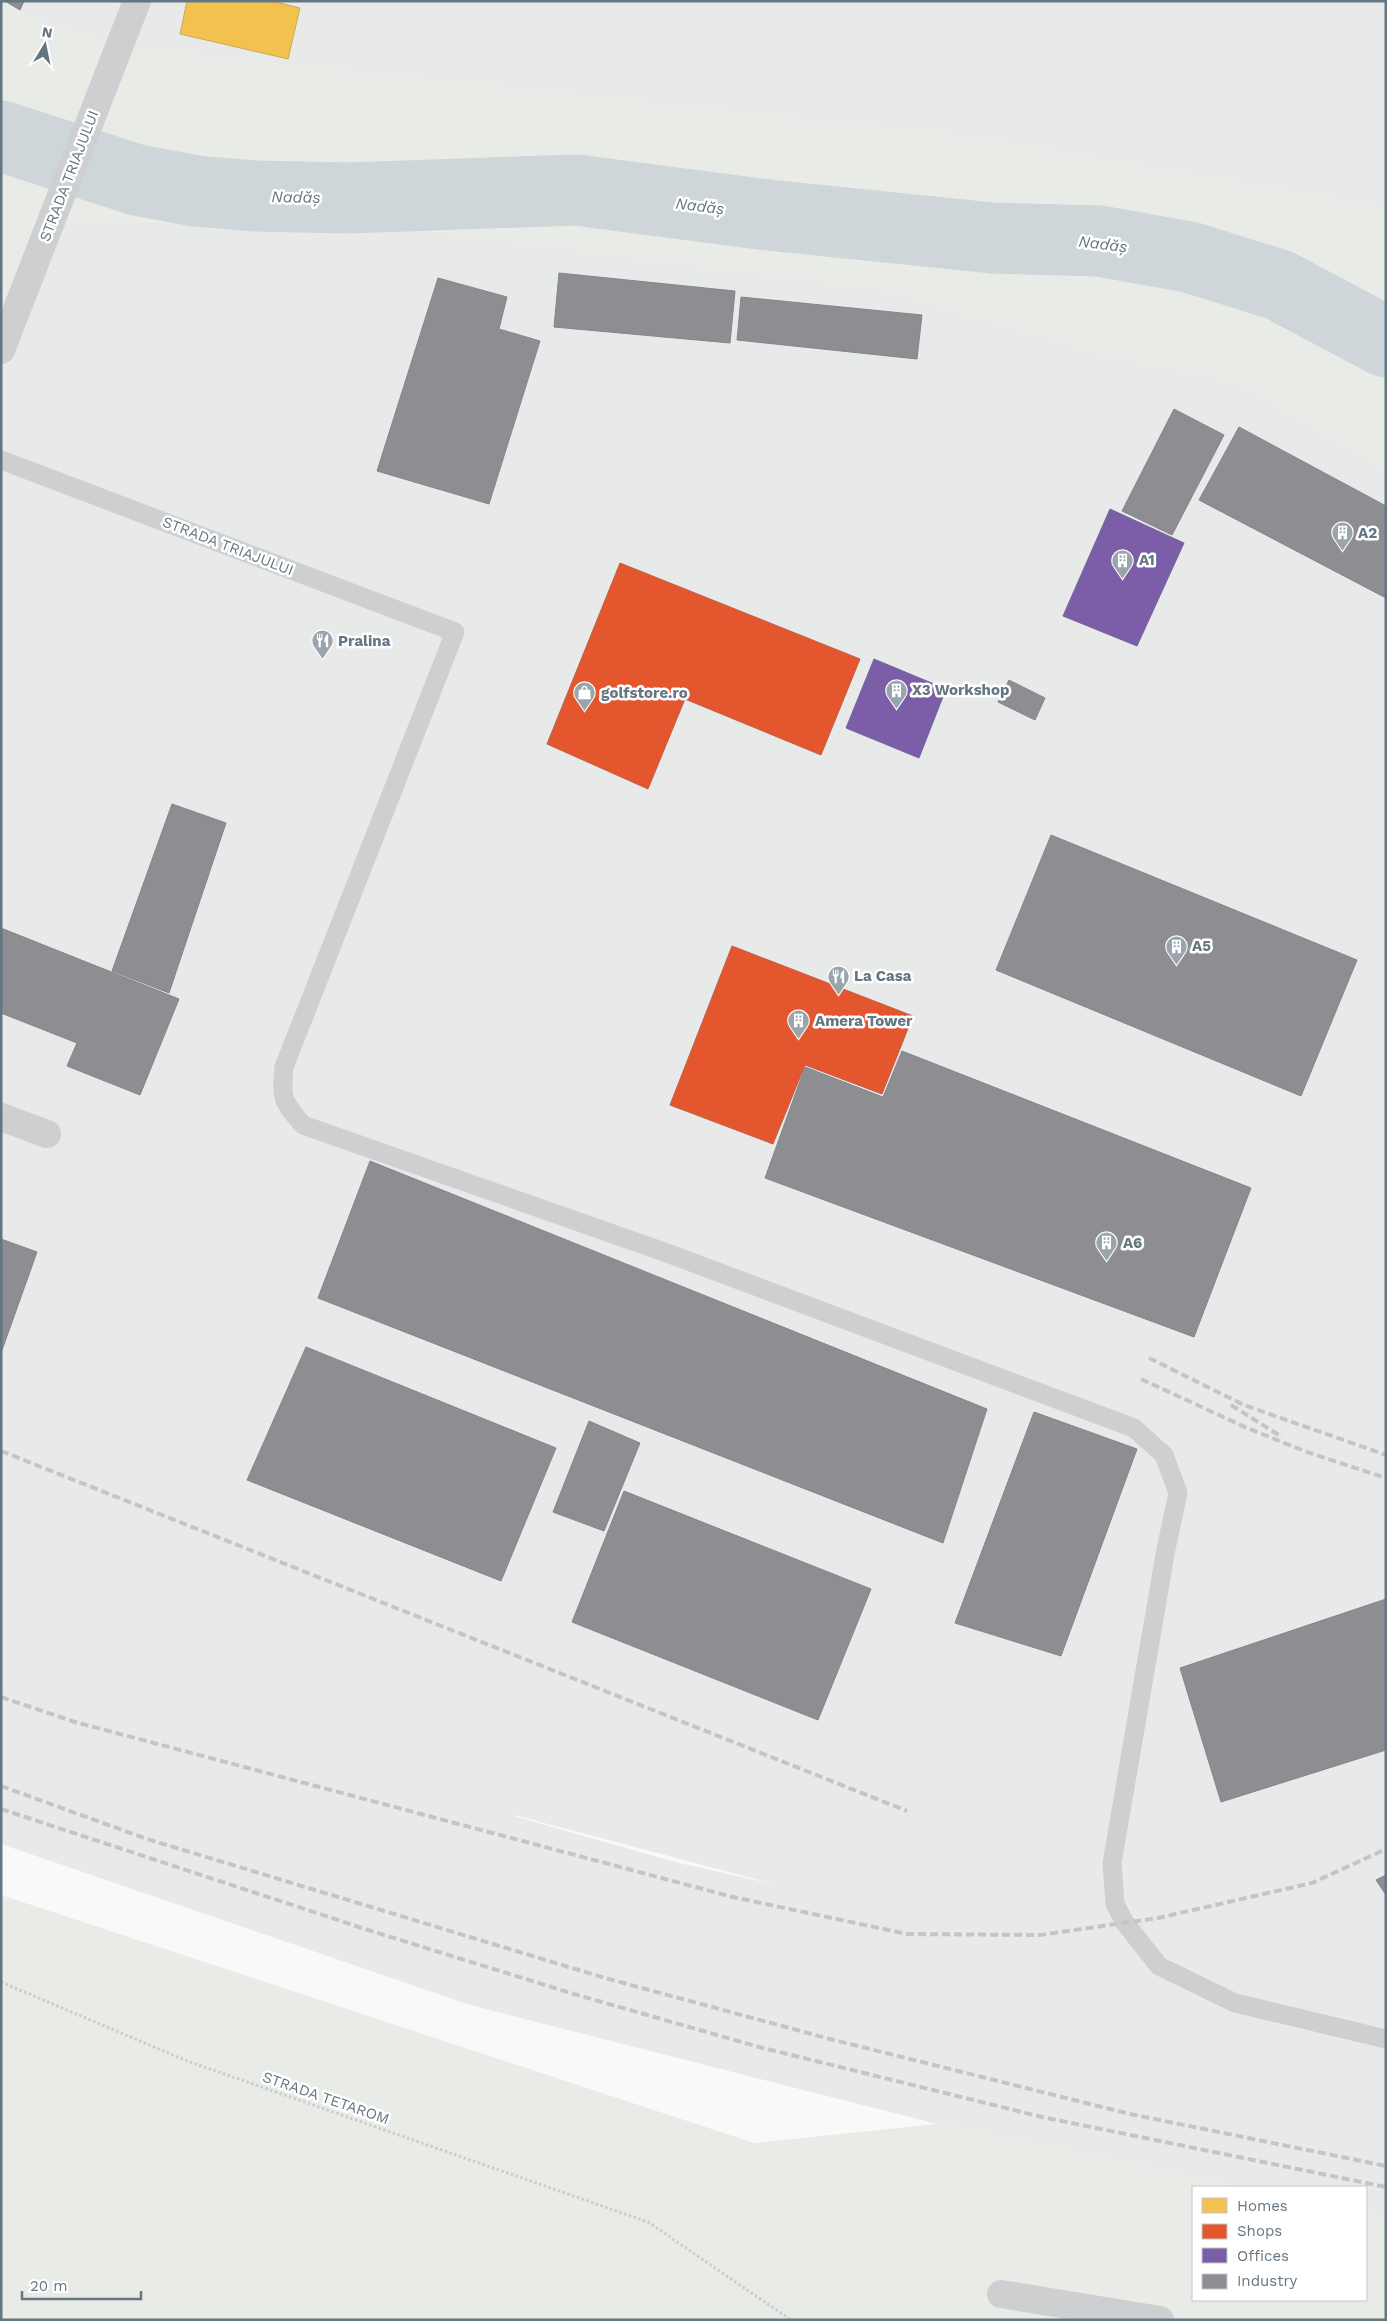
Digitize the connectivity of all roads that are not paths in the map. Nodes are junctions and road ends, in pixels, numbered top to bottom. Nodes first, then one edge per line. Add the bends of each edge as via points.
1 (137, 1) edge
2 (1, 350) edge
3 (1, 460) edge
4 (1, 1117) edge
5 (47, 1134) dead end
6 (1386, 2039) edge
7 (1001, 2294) dead end
8 (1160, 2320) edge

1 - 2 street, STRADA TRIAJULUI
3 - 6 lane, STRADA TRIAJULUI via 455,632 284,1067 284,1103 303,1125 666,1253 1134,1428 1164,1456 1178,1493 1112,1863 1115,1904 1125,1923 1159,1966 1235,2003
4 - 5 street
7 - 8 street

